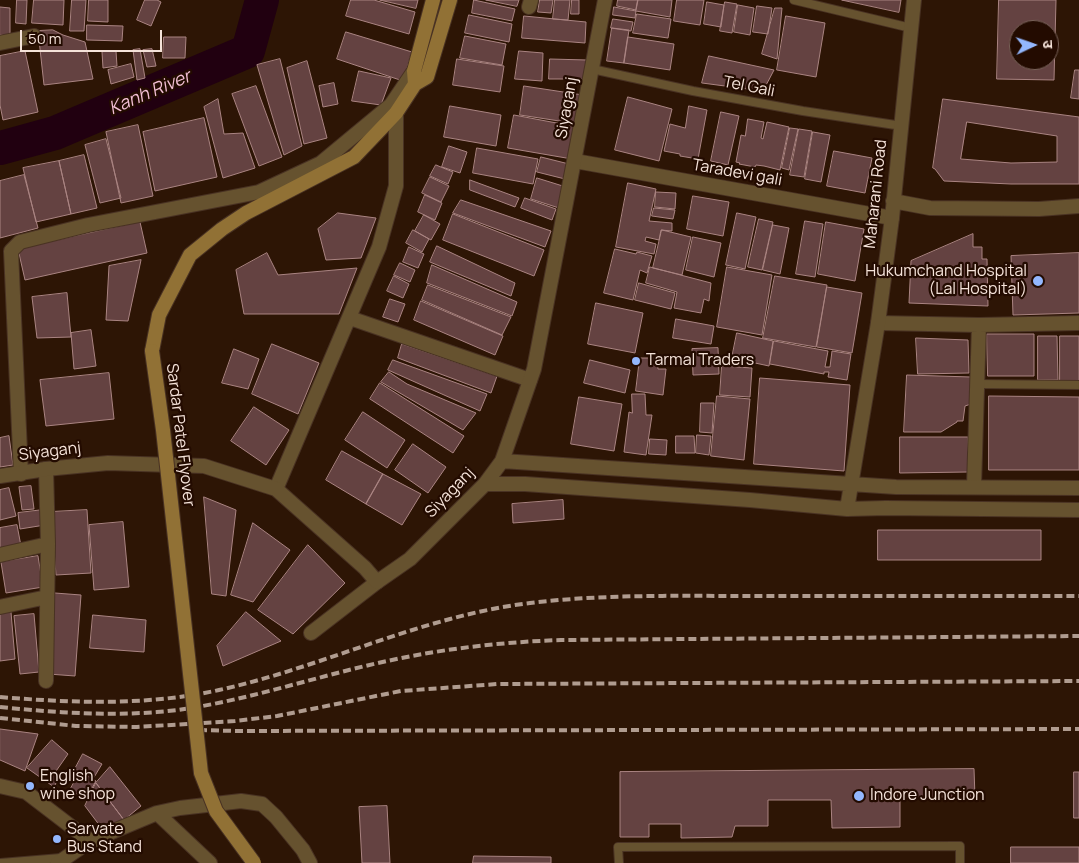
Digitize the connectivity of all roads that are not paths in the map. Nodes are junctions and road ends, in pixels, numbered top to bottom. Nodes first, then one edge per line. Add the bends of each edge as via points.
1 (433, 0) edge
2 (450, 0) edge
3 (605, 0) edge
4 (794, 0) edge
5 (914, 0) edge
6 (911, 28) junction
7 (34, 36) dead end
8 (0, 43) edge
9 (592, 69) junction
10 (415, 77) junction
11 (396, 113) junction
12 (902, 126) junction
13 (575, 161) junction
14 (893, 201) junction
15 (1079, 206) edge
16 (892, 218) junction
17 (350, 318) junction
18 (878, 323) junction
19 (1079, 323) edge
20 (979, 325) junction
21 (530, 380) junction
22 (977, 384) junction
23 (1079, 385) edge
24 (502, 461) junction
25 (46, 469) junction
26 (21, 474) junction
27 (0, 476) edge
28 (485, 484) junction
29 (850, 484) junction
30 (974, 486) junction
31 (1079, 488) edge
32 (276, 489) junction
33 (847, 509) junction
34 (1079, 510) edge
35 (48, 544) junction
36 (0, 555) edge
37 (378, 582) junction
38 (47, 597) junction
39 (0, 607) edge
40 (312, 633) dead end
41 (46, 681) dead end
42 (0, 786) edge
43 (157, 813) junction
44 (90, 841) junction
45 (60, 861) edge
46 (0, 863) edge
47 (210, 863) edge
48 (254, 863) edge
49 (310, 863) edge
50 (618, 863) edge
51 (960, 863) edge

1 - 10 main road
2 - 10 main road via 427,77
3 - 9 street, Siyaganj
4 - 6 lane
5 - 6 street, Maharani Road
6 - 12 street, Maharani Road
7 - 8 street
9 - 12 lane, Tel Gali via 793,110
9 - 13 street, Siyaganj
10 - 11 main road, Sardar Patel Flyover
10 - 26 street via 391,105 321,163 259,192 88,225 14,246 11,251
11 - 17 street via 396,186 379,246
11 - 48 main road, Sardar Patel Flyover, bridge via 354,157 246,212 190,255 158,314 152,350 202,773 216,811
12 - 14 street, Maharani Road
13 - 16 street, Taradevi gali
13 - 21 street, Siyaganj
14 - 15 street via 930,208
14 - 16 street, Maharani Road
16 - 18 street, Maharani Road
17 - 21 street
17 - 32 street
18 - 20 street
18 - 29 street, Maharani Road
19 - 20 street
20 - 22 street
21 - 24 street, Siyaganj
22 - 23 lane
22 - 30 street
24 - 28 street, Siyaganj
24 - 29 street
25 - 26 street, Siyaganj
25 - 32 street, Siyaganj via 108,464 204,466
25 - 35 street
26 - 27 street, Siyaganj
28 - 33 street via 525,484
28 - 37 street, Siyaganj via 410,559
29 - 30 street
29 - 33 street, Maharani Road
30 - 31 street
32 - 37 street, Siyaganj
33 - 34 street
35 - 36 street
35 - 38 street
37 - 40 street
38 - 39 street
38 - 41 street
42 - 44 street via 26,792
43 - 44 street
43 - 47 street
43 - 49 street via 241,800 262,804 303,850
44 - 45 street
45 - 46 lane
50 - 51 lane via 618,847 960,846

